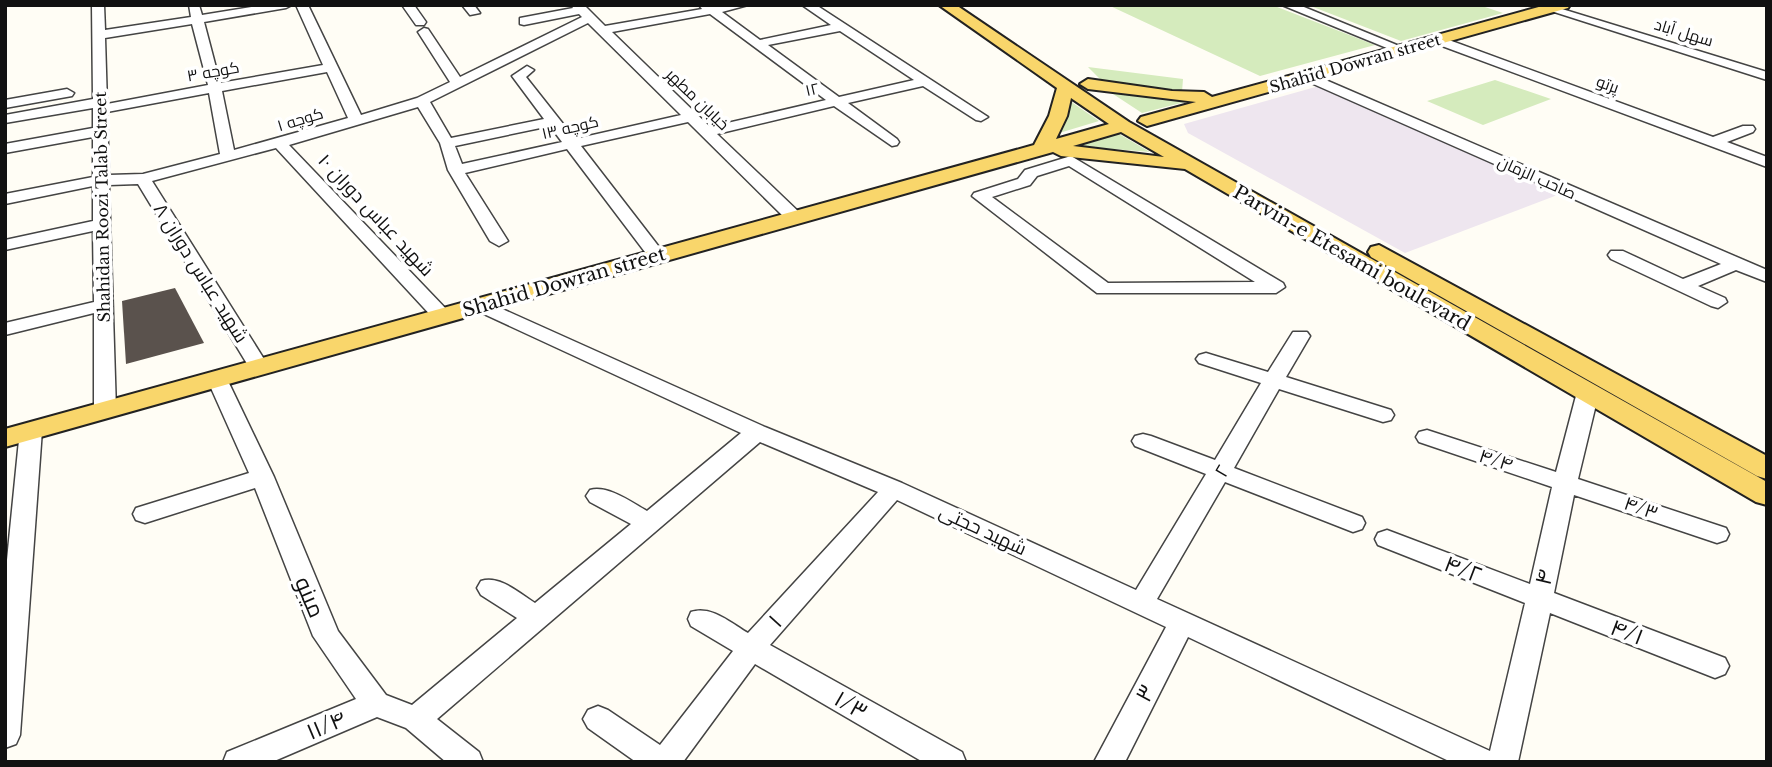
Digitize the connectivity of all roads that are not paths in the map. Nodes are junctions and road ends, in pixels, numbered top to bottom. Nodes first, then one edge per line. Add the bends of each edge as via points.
1 (98, 5) edge
2 (286, 5) edge
3 (302, 5) edge
4 (408, 5) edge
5 (741, 5) edge
6 (808, 5) edge
7 (946, 5) edge
8 (970, 5) edge
9 (1288, 5) edge
10 (1557, 7) edge
11 (709, 8) edge
12 (582, 11) edge
13 (195, 12) edge
14 (841, 27) junction
15 (603, 30) junction
16 (99, 35) junction
17 (1438, 40) junction
18 (542, 43) junction
19 (757, 44) junction
20 (1404, 50) junction
21 (332, 67) junction
22 (527, 70) dead end
23 (1307, 76) junction
24 (1767, 76) edge
25 (926, 81) junction
26 (457, 83) junction
27 (1088, 84) junction
28 (215, 88) junction
29 (1065, 89) junction
30 (1233, 97) junction
31 (100, 100) junction
32 (422, 101) junction
33 (838, 101) junction
34 (5, 104) edge
35 (691, 117) junction
36 (981, 117) dead end
37 (356, 120) junction
38 (554, 121) junction
39 (1147, 121) joint
40 (1172, 123) junction
41 (1123, 126) junction
42 (1748, 129) dead end
43 (100, 131) junction
44 (706, 132) junction
45 (6, 142) edge
46 (892, 142) dead end
47 (1714, 142) junction
48 (279, 143) junction
49 (447, 143) junction
50 (573, 144) junction
51 (1042, 148) junction
52 (228, 157) junction
53 (1003, 160) junction
54 (1767, 162) edge
55 (1194, 168) junction
56 (456, 170) junction
57 (1028, 177) junction
58 (143, 179) junction
59 (101, 180) junction
60 (5, 199) edge
61 (794, 218) junction
62 (102, 224) junction
63 (499, 241) dead end
64 (5, 245) edge
65 (1617, 255) dead end
66 (657, 256) junction
67 (1736, 264) junction
68 (1767, 277) edge
69 (1683, 285) junction
70 (1718, 302) dead end
71 (103, 305) junction
72 (480, 305) junction
73 (442, 316) junction
74 (5, 329) edge
75 (1499, 331) junction
76 (1300, 336) dead end
77 (1206, 359) dead end
78 (259, 367) junction
79 (217, 379) junction
80 (1274, 381) junction
81 (1588, 393) junction
82 (105, 410) junction
83 (1382, 415) dead end
84 (31, 430) junction
85 (757, 432) junction
86 (1427, 437) dead end
87 (5, 438) edge
88 (1143, 441) dead end
89 (1767, 470) edge
90 (1221, 472) junction
91 (262, 477) junction
92 (1564, 483) junction
93 (894, 489) junction
94 (1767, 495) edge
95 (598, 496) dead end
96 (145, 514) dead end
97 (650, 523) junction
98 (1353, 523) dead end
99 (1717, 534) dead end
100 (1387, 539) dead end
101 (490, 588) dead end
102 (1539, 598) junction
103 (1141, 604) junction
104 (537, 618) junction
105 (701, 619) dead end
106 (1181, 624) junction
107 (751, 648) junction
108 (1716, 666) dead end
109 (376, 704) junction
110 (416, 719) junction
111 (598, 719) dead end
112 (6, 724) edge
113 (238, 762) edge
114 (468, 762) edge
115 (663, 762) edge
116 (951, 762) edge
117 (1109, 762) edge
118 (1483, 762) edge
119 (1503, 762) edge

1 - 16 street, Shahidan Roozi Talab Street
2 - 13 street
3 - 21 street
4 - 26 street
5 - 11 street
6 - 14 street
7 - 29 main road, Parvin-e Etesami boulevard
8 - 27 main road
9 - 20 street
10 - 17 main road, Shahid Dowran street
10 - 24 street, سهل آباد
11 - 15 street
11 - 19 street
12 - 15 street, خیابان مطهر
12 - 18 street, کوچه ۱
12 - 18 street via 522,19
13 - 16 street
13 - 28 street
14 - 19 street
14 - 25 street
15 - 35 street, خیابان مطهر
16 - 31 street, Shahidan Roozi Talab Street
17 - 20 main road, Shahid Dowran street
17 - 47 street, پرتو
18 - 26 street, کوچه ۱
19 - 33 street
20 - 23 main road, Shahid Dowran street
21 - 28 street, کوچه ۳
21 - 37 street
22 - 38 street via 519,76
23 - 30 main road, Shahid Dowran street
23 - 67 street, صاحب الزمان
25 - 33 street, ۱۲
25 - 36 street
26 - 32 street, کوچه ۱
27 - 30 main road via 1172,96
27 - 39 main road
28 - 31 street, کوچه ۳
28 - 52 street
29 - 41 main road, Parvin-e Etesami boulevard
29 - 51 main road
30 - 40 main road, Shahid Dowran street
31 - 34 street
31 - 43 street, Shahidan Roozi Talab Street
31 - 45 street
32 - 37 street, کوچه ۱
32 - 49 street
33 - 44 street, ۱۲
33 - 46 street
35 - 44 street, خیابان مطهر
35 - 50 street, کوچه ۱۳
37 - 48 street, کوچه ۱
38 - 49 street
38 - 50 street
39 - 40 main road, Shahid Dowran street
40 - 75 main road, Parvin-e Etesami boulevard
41 - 51 main road, Shahid Dowran street
41 - 55 main road, Parvin-e Etesami boulevard
42 - 47 street
43 - 45 street
43 - 59 street, Shahidan Roozi Talab Street
44 - 61 street, خیابان مطهر
47 - 54 street, پرتو
48 - 52 street, کوچه ۱
48 - 73 street, شهید عباس دوران ۱۰
49 - 56 street
50 - 56 street, کوچه ۱۳
50 - 66 street
51 - 53 main road, Shahid Dowran street
51 - 55 main road
52 - 58 street, کوچه ۱
53 - 57 street
53 - 61 main road, Shahid Dowran street
55 - 75 main road, Parvin-e Etesami boulevard
56 - 63 street
57 - 57 street via 980,197 1104,289 1276,287 1071,161
58 - 59 street, کوچه ۱
58 - 78 street, شهید عباس دوران ۸
59 - 60 street, کوچه ۱
59 - 62 street, Shahidan Roozi Talab Street
61 - 66 main road, Shahid Dowran street
62 - 64 street
62 - 71 street, Shahidan Roozi Talab Street
65 - 69 street
66 - 72 main road, Shahid Dowran street
67 - 68 street, صاحب الزمان
67 - 69 street
69 - 70 street
71 - 74 street
71 - 82 street, Shahidan Roozi Talab Street
72 - 73 main road, Shahid Dowran street
72 - 85 street, شهید حجتی
73 - 78 main road, Shahid Dowran street
75 - 81 main road, Parvin-e Etesami boulevard
75 - 89 main road, Parvin-e Etesami boulevard
76 - 80 street, ۲
77 - 80 street
78 - 79 main road, Shahid Dowran street
79 - 82 main road, Shahid Dowran street
79 - 91 street, مینو
80 - 83 street
80 - 90 street, ۲
81 - 92 street, ۴
81 - 94 main road, Parvin-e Etesami boulevard
82 - 84 main road, Shahid Dowran street
84 - 87 main road, Shahid Dowran street
84 - 112 street
85 - 93 street, شهید حجتی
85 - 97 street
86 - 92 street, ۴/۴
88 - 90 street
90 - 98 street
90 - 103 street, ۲
91 - 96 street
91 - 109 street, مینو via 327,636
92 - 99 street, ۴/۳
92 - 102 street, ۴
93 - 103 street, شهید حجتی
93 - 107 street, ۱
95 - 97 street
97 - 104 street
100 - 102 street, ۴/۲
101 - 104 street
102 - 108 street, ۴/۱
102 - 119 street, ۴
103 - 106 street, شهید حجتی
104 - 110 street
105 - 107 street, ۱/۳
106 - 117 street, ۳
106 - 118 street, شهید حجتی
107 - 115 street, ۱
107 - 116 street, ۱/۳
109 - 110 street
109 - 113 street, ۱۱/۴
110 - 114 street
111 - 115 street

